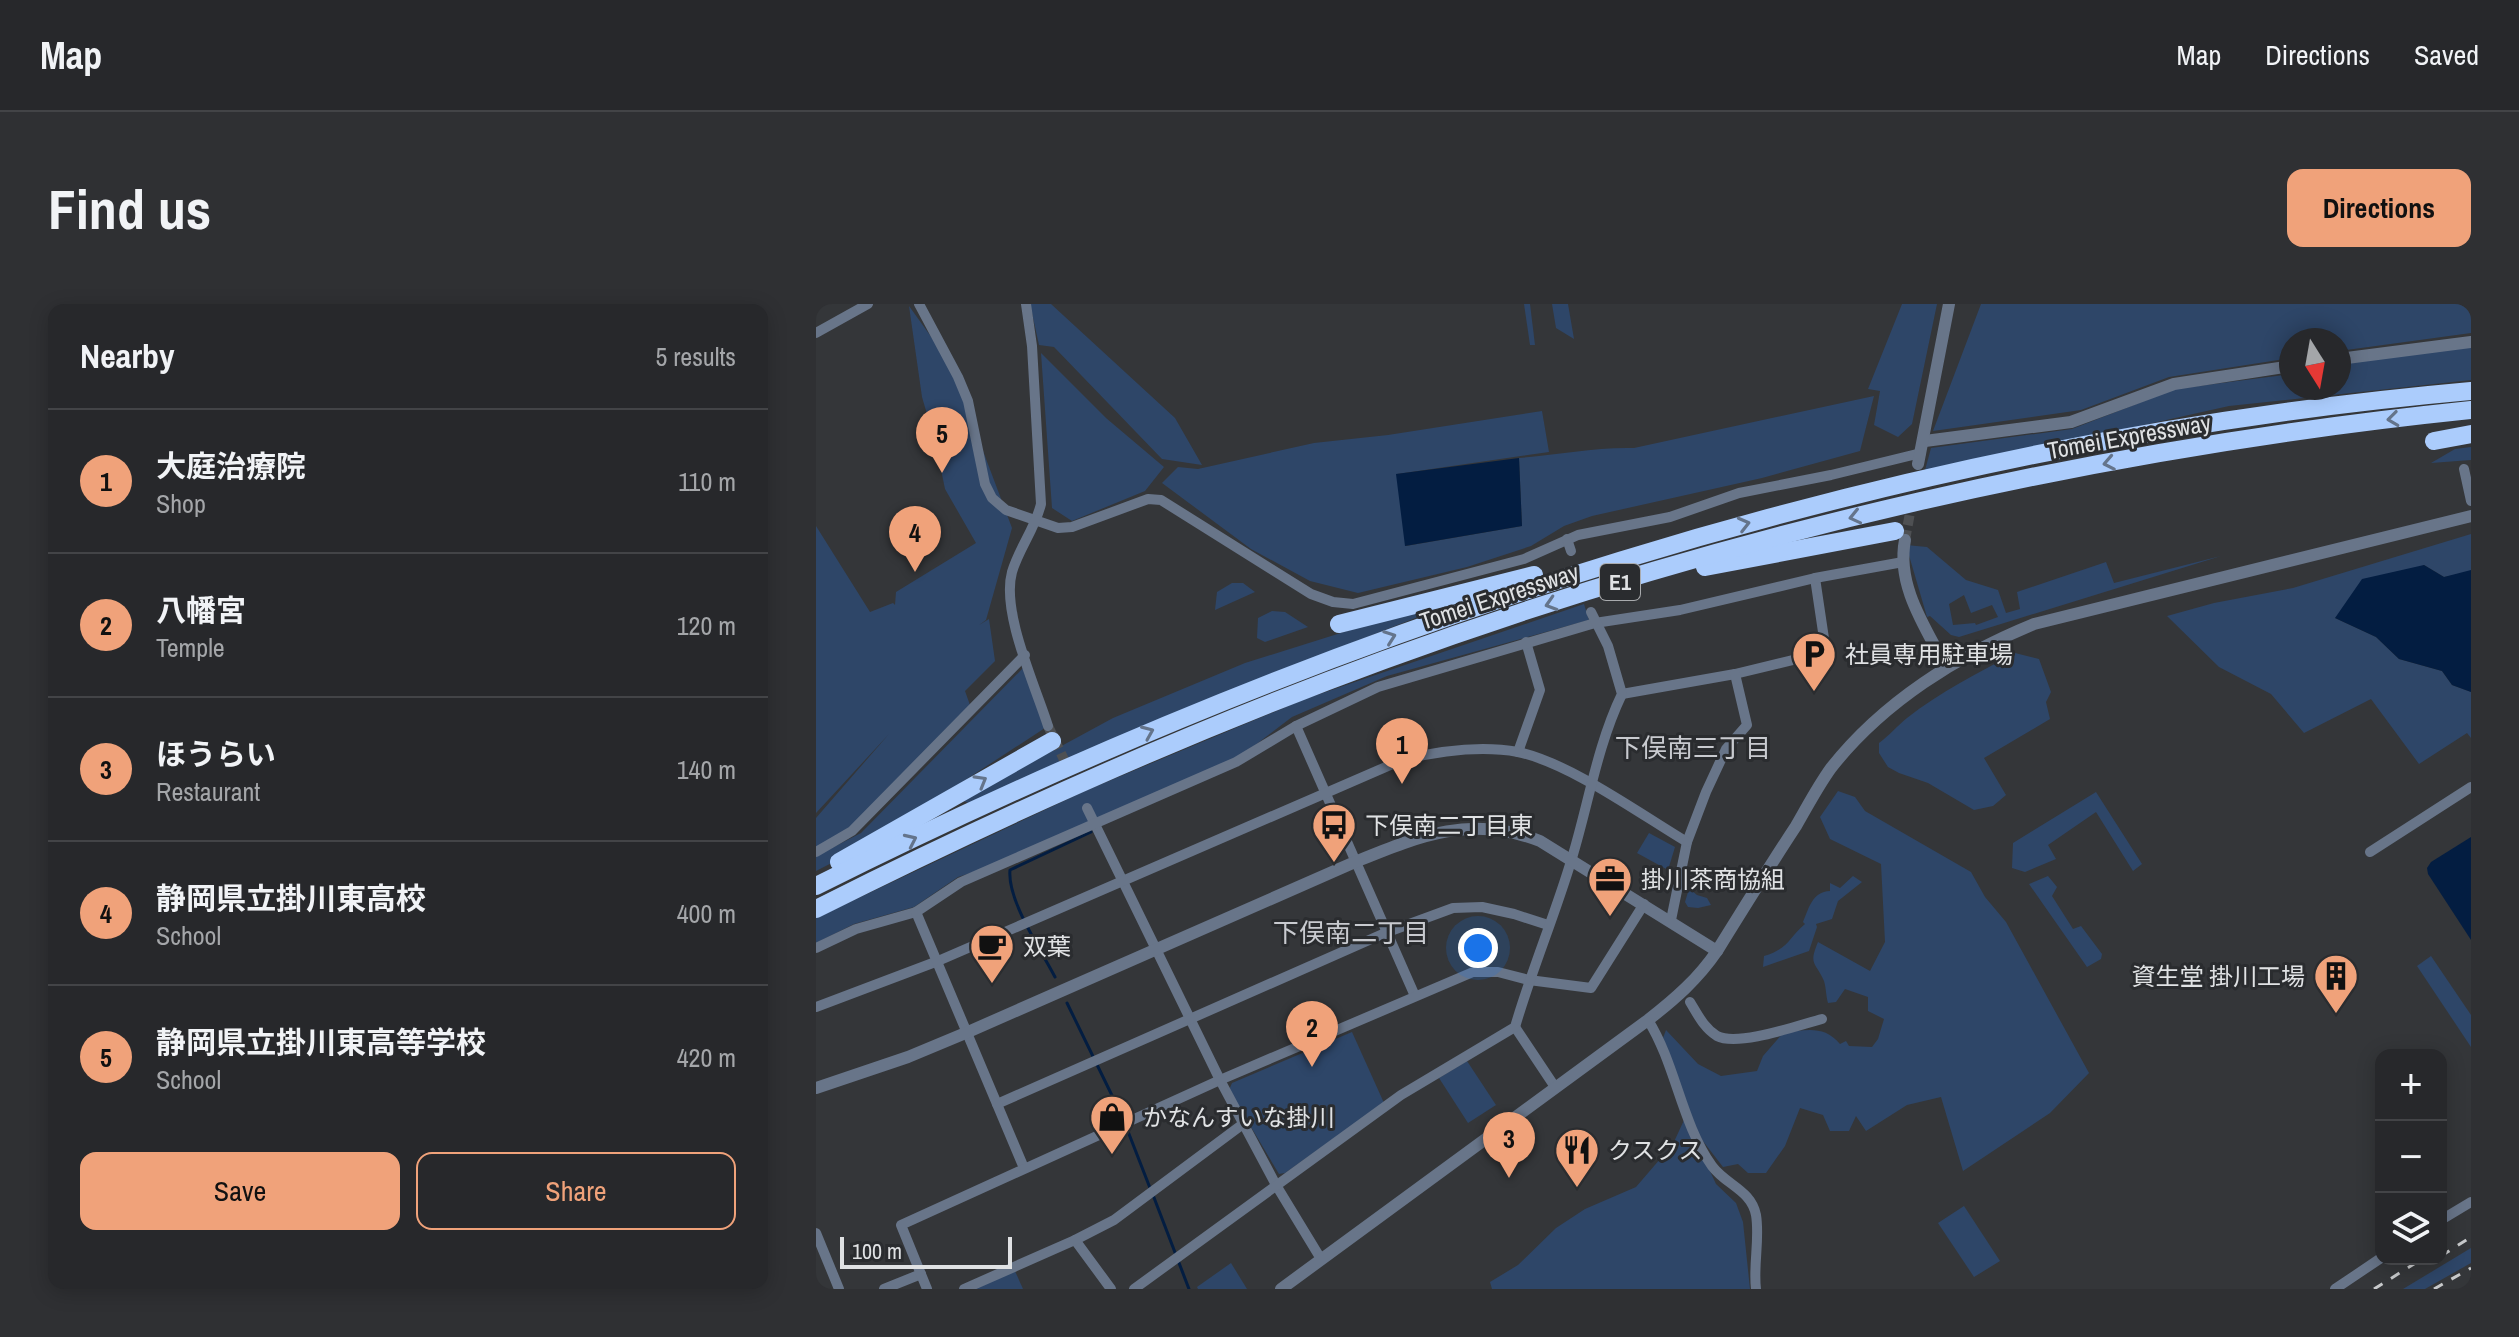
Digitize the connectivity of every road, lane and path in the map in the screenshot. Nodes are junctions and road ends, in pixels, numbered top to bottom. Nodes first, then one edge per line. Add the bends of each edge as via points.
1 (868, 304) edge
2 (919, 304) edge
3 (1026, 304) edge
4 (1949, 304) edge
5 (816, 333) edge
6 (2471, 342) edge
7 (2351, 357) edge
8 (2279, 368) edge
9 (2471, 391) edge
10 (2471, 410) edge
11 (2471, 434) edge
12 (2434, 441) dead end
13 (1921, 453) junction
14 (2464, 469) dead end
15 (2471, 501) edge
16 (2471, 516) edge
17 (1037, 522) junction
18 (1711, 533) junction
19 (1900, 536) joint
20 (1567, 539) junction
21 (1571, 551) dead end
22 (1903, 562) junction
23 (1815, 578) junction
24 (1594, 590) junction
25 (1591, 612) dead end
26 (1595, 623) junction
27 (1339, 624) dead end
28 (1526, 642) junction
29 (1025, 655) junction
30 (1946, 667) junction
31 (1735, 674) junction
32 (1622, 694) junction
33 (1296, 726) junction
34 (1050, 734) joint
35 (1518, 752) junction
36 (1591, 784) junction
37 (2471, 787) edge
38 (1324, 792) junction
39 (1087, 808) dead end
40 (1096, 823) junction
41 (1687, 842) junction
42 (816, 852) edge
43 (2370, 852) dead end
44 (1572, 858) junction
45 (1355, 862) junction
46 (816, 875) edge
47 (1124, 879) junction
48 (816, 886) edge
49 (1644, 904) junction
50 (816, 909) edge
51 (916, 912) junction
52 (1671, 920) junction
53 (1548, 925) junction
54 (1385, 933) junction
55 (816, 948) edge
56 (1157, 949) junction
57 (1717, 951) junction
58 (938, 961) junction
59 (1529, 980) junction
60 (1415, 996) junction
61 (1690, 1002) dead end
62 (816, 1007) edge
63 (1189, 1018) junction
64 (1822, 1019) dead end
65 (1648, 1020) junction
66 (1515, 1027) junction
67 (968, 1032) junction
68 (1220, 1080) junction
69 (1555, 1087) junction
70 (816, 1088) edge
71 (997, 1104) junction
72 (1243, 1124) junction
73 (1024, 1168) junction
74 (1276, 1185) junction
75 (2471, 1202) edge
76 (2447, 1216) edge
77 (816, 1233) edge
78 (1075, 1240) junction
79 (1321, 1259) junction
80 (2375, 1262) edge
81 (921, 1274) junction
82 (839, 1289) edge
83 (884, 1289) edge
84 (927, 1289) edge
85 (964, 1289) edge
86 (1111, 1289) edge
87 (1134, 1289) edge
88 (1281, 1289) edge
89 (1756, 1289) edge
90 (2335, 1289) edge

1 - 5 street
2 - 17 street via 968,401 992,498
3 - 17 street via 1039,447
4 - 13 street
6 - 7 street
8 - 13 street via 2174,384 2071,422
18 -> 9 highway, Tomei Expressway / E1 via 1941,476 2190,427
10 -> 24 highway, Tomei Expressway / E1 via 2244,439 1952,494 1811,527
11 - 12 highway
13 - 20 street via 1739,493 1670,517
14 - 15 street
16 - 30 street via 2034,624
17 - 20 street via 1072,527 1148,499 1161,500 1311,594 1353,604 1524,559
17 - 29 street via 1019,553 1009,596
18 - 27 highway
48 -> 18 highway, Tomei Expressway / E1 via 1098,753 1229,698 1432,621
19 - 22 street
19 - 24 highway
20 - 21 street
22 - 23 street
22 - 30 street via 1909,596
23 - 26 street via 1680,610
23 - 31 street via 1826,652
24 -> 50 highway, Tomei Expressway / E1 via 1385,660 1172,743
25 - 26 street
26 - 28 street
26 - 32 street
28 - 33 street via 1378,687
28 - 35 street via 1540,690
29 - 34 street
29 - 42 street via 852,831
30 - 57 street via 1864,732 1831,769
31 - 32 street
31 - 41 street via 1747,725 1726,749
32 - 36 street
33 - 38 street
33 - 40 street via 1236,762
46 -> 34 highway
35 - 36 street
35 - 38 street via 1444,750 1402,760
36 - 41 street
36 - 44 street
37 - 43 street
38 - 45 street
38 - 47 street
39 - 40 street
40 - 47 street
40 - 51 street via 961,882
41 - 52 street
44 - 45 street via 1517,832 1486,828 1430,833
44 - 49 street
44 - 53 street
45 - 54 street
45 - 56 street
47 - 56 street
47 - 58 street
49 - 52 street
49 - 59 street via 1591,988
51 - 55 street via 856,929
51 - 58 street
52 - 57 street
53 - 54 street via 1482,907 1453,908
53 - 59 street
54 - 60 street
54 - 63 street
56 - 63 street
56 - 67 street
57 - 65 street via 1686,989
58 - 62 street
58 - 67 street
59 - 60 street via 1473,972
59 - 66 street
60 - 68 street
61 - 64 street via 1704,1025 1726,1039
63 - 68 street
63 - 71 street
65 - 69 street
65 - 89 street via 1689,1123 1714,1168 1748,1196 1756,1214
66 - 69 street
66 - 74 street via 1401,1095
67 - 70 street
67 - 71 street
68 - 72 street
68 - 73 street
69 - 79 street
71 - 73 street
72 - 74 street
72 - 78 street via 1114,1220
73 - 81 street via 901,1225
74 - 79 street
74 - 87 street
75 - 76 street
77 - 82 street
78 - 85 street
78 - 86 street
79 - 88 street
80 - 90 street
81 - 83 street
81 - 84 street

